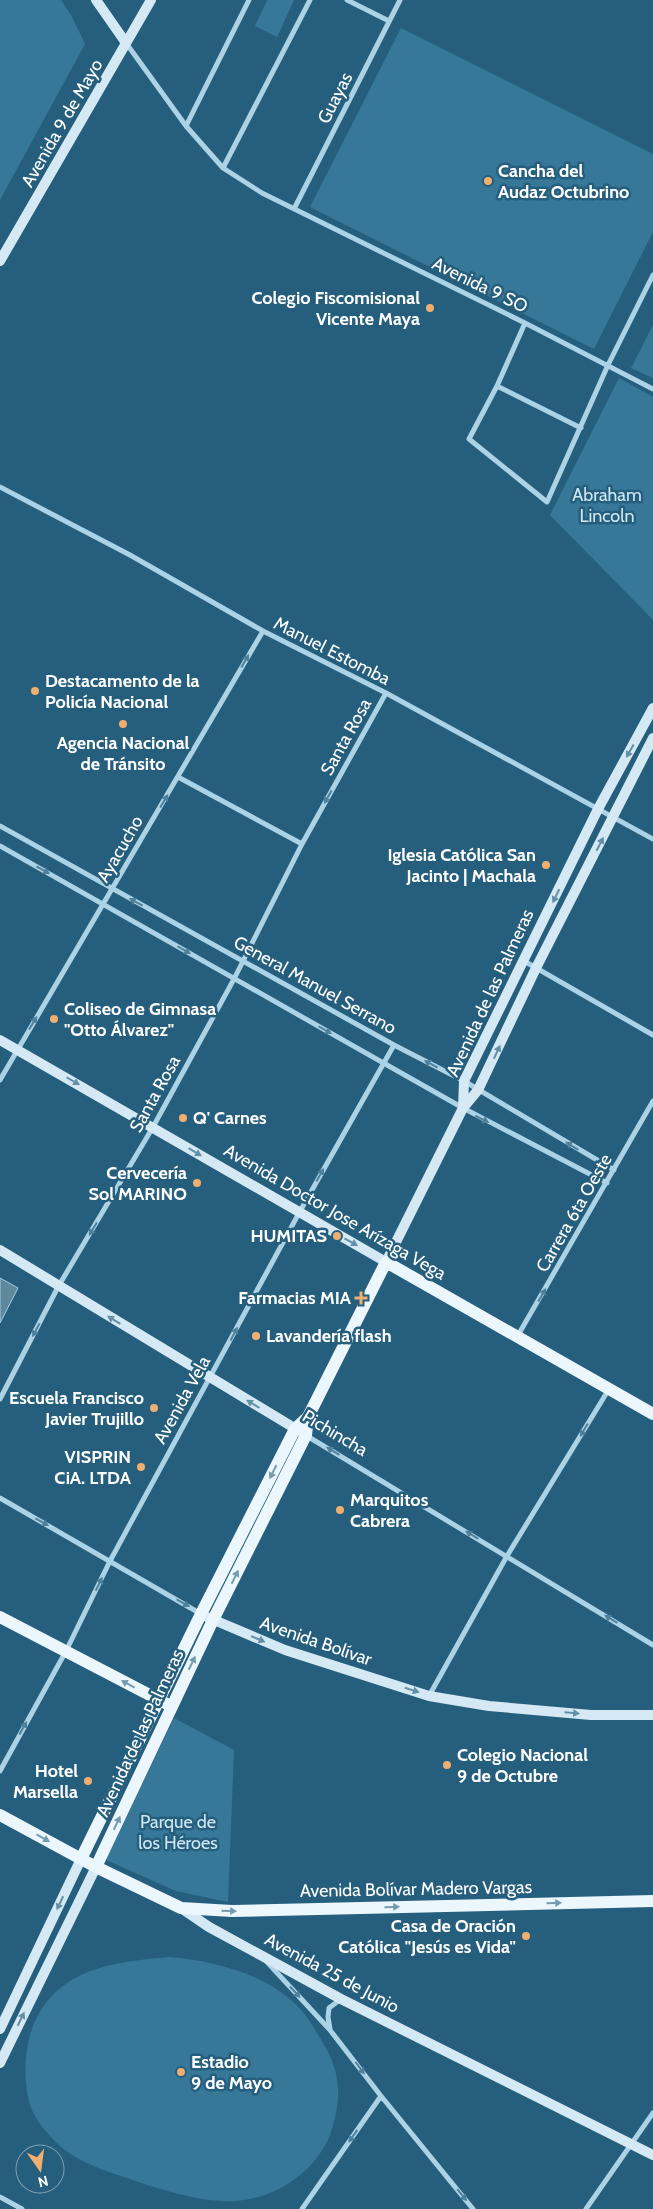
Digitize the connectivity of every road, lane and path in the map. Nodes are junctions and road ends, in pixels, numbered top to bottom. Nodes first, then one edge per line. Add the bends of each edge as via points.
1 (96, 0) edge
2 (150, 0) edge
3 (249, 0) edge
4 (310, 0) edge
5 (347, 0) edge
6 (400, 0) edge
7 (389, 21) junction
8 (126, 43) junction
9 (186, 126) junction
10 (224, 168) junction
11 (294, 209) junction
12 (0, 261) edge
13 (653, 275) edge
14 (525, 323) junction
15 (608, 365) junction
16 (497, 386) junction
17 (653, 389) edge
18 (581, 428) junction
19 (0, 487) edge
20 (263, 631) junction
21 (386, 694) junction
22 (653, 708) edge
23 (653, 738) edge
24 (178, 777) junction
25 (598, 809) junction
26 (613, 818) junction
27 (0, 826) edge
28 (653, 839) edge
29 (302, 844) junction
30 (0, 846) edge
31 (112, 889) junction
32 (105, 904) junction
33 (243, 960) junction
34 (524, 961) junction
35 (536, 968) junction
36 (234, 978) junction
37 (653, 1035) edge
38 (0, 1040) edge
39 (394, 1045) junction
40 (17, 1049) junction
41 (383, 1064) junction
42 (0, 1080) edge
43 (464, 1081) junction
44 (478, 1090) junction
45 (653, 1101) edge
46 (463, 1108) junction
47 (154, 1127) junction
48 (614, 1170) junction
49 (607, 1183) junction
50 (299, 1213) junction
51 (0, 1250) edge
52 (386, 1262) junction
53 (58, 1287) junction
54 (517, 1337) junction
55 (210, 1378) junction
56 (609, 1388) junction
57 (0, 1398) edge
58 (653, 1414) edge
59 (301, 1432) junction
60 (0, 1498) edge
61 (507, 1556) junction
62 (110, 1560) junction
63 (0, 1616) edge
64 (207, 1617) junction
65 (653, 1645) edge
66 (66, 1651) junction
67 (429, 1696) junction
68 (160, 1700) junction
69 (172, 1706) junction
70 (653, 1715) edge
71 (0, 1771) edge
72 (0, 1815) edge
73 (81, 1859) junction
74 (96, 1867) junction
75 (653, 1901) edge
76 (181, 1908) junction
77 (261, 1957) junction
78 (341, 1999) junction
79 (0, 2029) edge
80 (330, 2030) junction
81 (0, 2063) edge
82 (381, 2096) junction
83 (653, 2113) edge
84 (632, 2144) junction
85 (653, 2155) edge
86 (0, 2197) edge
87 (22, 2209) edge
88 (302, 2209) edge
89 (473, 2209) edge
90 (586, 2209) edge

1 - 8 street
2 - 8 street, Avenida 9 de Mayo
3 - 9 street
4 - 10 street
5 - 7 street
6 - 7 street, Guayas
7 - 11 street, Guayas
8 - 9 street, Avenida 9 SO
8 - 12 street, Avenida 9 de Mayo
9 - 10 street, Avenida 9 SO
10 - 11 street, Avenida 9 SO
11 - 14 street, Avenida 9 SO
13 - 15 street
14 - 15 street, Avenida 9 SO
14 - 16 street
15 - 17 street, Avenida 9 SO
15 - 18 street
16 - 18 street
16 - 18 street via 469,439 547,502
19 - 20 street, Manuel Estomba via 130,555
20 - 21 street, Manuel Estomba
24 -> 20 street, Ayacucho
21 - 25 street, Manuel Estomba
21 -> 29 street, Santa Rosa
22 -> 25 street, Avenida de las Palmeras
23 - 26 street, Avenida de las Palmeras
24 - 29 street
31 -> 24 street, Ayacucho
25 - 26 street, Manuel Estomba
25 -> 34 street, Avenida de las Palmeras
26 - 28 street, Manuel Estomba
35 -> 26 street, Avenida de las Palmeras
27 - 31 street, General Manuel Serrano
29 - 33 street, Santa Rosa
30 -> 32 street, General Manuel Serrano
31 - 32 street, Ayacucho
33 -> 31 street, General Manuel Serrano
32 -> 36 street, General Manuel Serrano
40 -> 32 street, Ayacucho
33 - 36 street, Santa Rosa
33 - 39 street, General Manuel Serrano
34 - 35 street
34 - 43 street, Avenida de las Palmeras
35 - 37 street
44 -> 35 street, Avenida de las Palmeras
36 -> 41 street, General Manuel Serrano
36 - 47 street, Santa Rosa
38 - 40 street, Avenida Doctor Jose Arízaga Vega
39 - 41 street, Avenida Vela
43 -> 39 street, General Manuel Serrano
40 - 42 street, Ayacucho
40 -> 47 street, Avenida Doctor Jose Arízaga Vega
41 - 46 street, General Manuel Serrano
50 -> 41 street, Avenida Vela
43 - 44 street, General Manuel Serrano
43 - 46 street, Avenida de las Palmeras
44 - 46 street, Avenida de las Palmeras
48 -> 44 street, General Manuel Serrano
45 - 48 street, Carrera 6ta Oeste
46 -> 49 street, General Manuel Serrano
46 - 52 street, Avenida de las Palmeras
47 -> 50 street, Avenida Doctor Jose Arízaga Vega
47 -> 53 street, Santa Rosa
48 - 49 street, Carrera 6ta Oeste
54 -> 49 street, Carrera 6ta Oeste
50 -> 52 street, Avenida Doctor Jose Arízaga Vega
55 -> 50 street, Avenida Vela
51 - 53 street, Pichincha
52 - 54 main road, Avenida Doctor Jose Arízaga Vega
52 - 59 main road, Avenida de las Palmeras
55 -> 53 street, Pichincha
53 -> 57 street, Santa Rosa
54 - 56 main road, Avenida Doctor Jose Arízaga Vega
59 -> 55 street, Pichincha
55 - 62 street, Avenida Vela
56 - 58 main road, Avenida Doctor Jose Arízaga Vega
56 -> 61 street
61 -> 59 street, Pichincha
59 - 64 main road, Avenida de las Palmeras
60 -> 62 street, Avenida Bolívar
65 -> 61 street, Pichincha
61 - 67 street
62 -> 64 street, Avenida Bolívar
66 -> 62 street, Avenida Vela
63 - 66 main road
64 -> 67 street, Avenida Bolívar via 285,1650
64 - 68 main road, Avenida de las Palmeras
69 -> 64 main road, Avenida de las Palmeras
68 -> 66 main road
71 -> 66 street, Avenida Vela
67 -> 70 street, Avenida Bolívar via 489,1706 591,1715
68 - 69 main road
68 - 73 main road, Avenida de las Palmeras
74 -> 69 main road, Avenida de las Palmeras
72 -> 73 main road, Avenida 25 de Junio
73 - 74 main road, Avenida 25 de Junio
73 -> 79 street, Avenida de las Palmeras
74 - 76 main road, Avenida 25 de Junio
81 -> 74 street, Avenida de las Palmeras
76 -> 75 main road, Avenida Bolívar Madero Vargas via 232,1911
76 - 77 street, Avenida 25 de Junio
77 - 78 street, Avenida 25 de Junio
77 -> 80 street
78 - 80 street via 328,2012
78 - 84 street, Avenida 25 de Junio
80 -> 82 street
82 -> 88 street
82 -> 89 street
83 - 84 street
84 - 85 street, Avenida 25 de Junio
84 - 90 street
86 - 87 street

